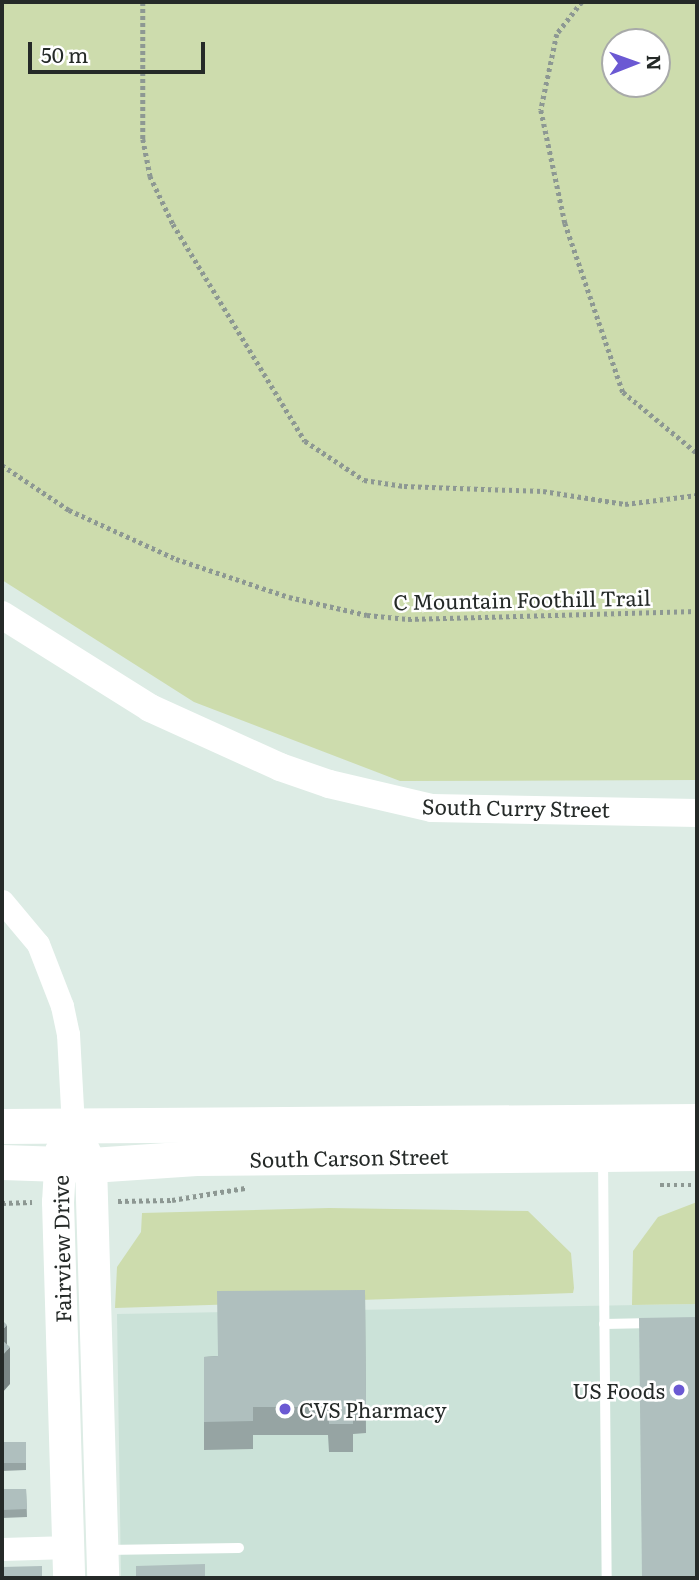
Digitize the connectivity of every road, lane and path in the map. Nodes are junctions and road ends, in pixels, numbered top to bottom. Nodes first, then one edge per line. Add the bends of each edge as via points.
1 (143, 2) edge
2 (582, 2) edge
3 (697, 453) edge
4 (2, 465) edge
5 (697, 495) edge
6 (697, 611) edge
7 (2, 615) edge
8 (697, 813) edge
9 (2, 901) edge
10 (697, 1121) edge
11 (2, 1126) edge
12 (73, 1127) junction
13 (603, 1139) junction
14 (697, 1153) edge
15 (2, 1162) edge
16 (76, 1165) junction
17 (656, 1185) dead end
18 (697, 1185) edge
19 (255, 1187) dead end
20 (127, 1201) dead end
21 (2, 1203) edge
22 (13, 1203) dead end
23 (670, 1323) edge
24 (604, 1324) junction
25 (69, 1547) junction
26 (239, 1548) dead end
27 (2, 1549) edge
28 (103, 1564) edge
29 (69, 1578) edge
30 (607, 1578) edge

1 - 5 path via 143,139 150,176 173,224 305,441 364,480 404,486 543,491 625,504
2 - 3 path via 557,34 541,110 565,223 623,392
4 - 6 path, C Mountain Foothill Trail via 69,510 176,559 289,597 367,615 408,619
7 - 8 street, South Curry Street via 150,708 279,767 329,784 432,808
9 - 12 street via 38,944 62,1006
10 - 13 main road, South Carson Street
11 - 12 main road, South Carson Street
12 - 13 main road, South Carson Street
12 - 16 main road, Fairview Drive
13 - 14 main road, South Carson Street
13 - 16 main road, South Carson Street
13 - 24 lane
15 - 16 main road, South Carson Street
16 - 25 main road, Fairview Drive
16 - 28 main road, Fairview Drive
17 - 18 path
19 - 20 path
21 - 22 path
23 - 24 lane
24 - 30 lane
25 - 27 street
25 - 29 main road, Fairview Drive
26 - 28 lane

